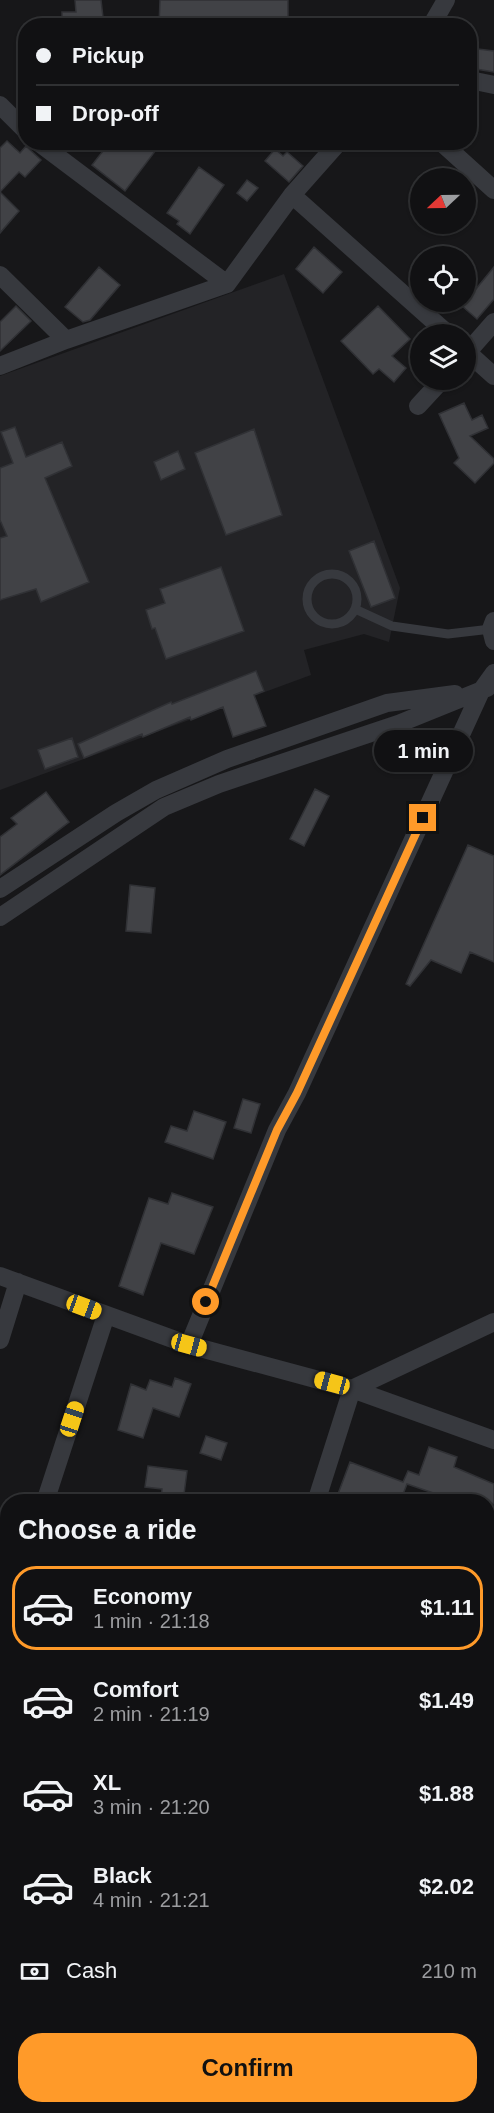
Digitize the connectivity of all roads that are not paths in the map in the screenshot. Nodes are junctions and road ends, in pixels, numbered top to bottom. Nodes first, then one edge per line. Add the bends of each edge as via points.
1 (446, 0) edge
2 (436, 18) edge
3 (477, 82) edge
4 (494, 86) edge
5 (2, 113) edge
6 (18, 125) edge
7 (49, 150) edge
8 (332, 150) edge
9 (450, 150) edge
10 (494, 190) edge
11 (292, 195) junction
12 (0, 275) edge
13 (227, 284) junction
14 (494, 322) edge
15 (437, 324) edge
16 (66, 340) junction
17 (476, 341) edge
18 (476, 361) edge
19 (0, 366) edge
20 (494, 376) edge
21 (433, 390) edge
22 (418, 406) dead end
23 (355, 609) junction
24 (493, 630) edge
25 (494, 673) edge
26 (487, 688) edge
27 (0, 889) edge
28 (0, 917) edge
29 (0, 1276) edge
30 (18, 1282) junction
31 (106, 1315) junction
32 (494, 1322) edge
33 (0, 1340) edge
34 (189, 1345) junction
35 (352, 1389) junction
36 (494, 1440) edge
37 (48, 1494) edge
38 (319, 1494) edge

1 - 2 street
3 - 4 street
5 - 6 street
7 - 13 street
8 - 11 street
9 - 10 street
11 - 13 street
11 - 15 street
12 - 16 street
13 - 16 street
14 - 17 street
16 - 19 street
18 - 20 street
21 - 22 street
23 - 23 lane via 357,596 352,584 341,576 328,574 316,579 308,590 307,603 312,615 322,623 335,624 347,619
23 - 24 lane via 392,626 448,634
25 - 26 street
26 - 27 street via 387,703 227,759 156,790
26 - 28 street via 398,724 219,784 164,807
26 - 34 street via 277,1130
29 - 30 street
30 - 31 street
30 - 33 street
31 - 34 street
31 - 37 street
32 - 35 street
34 - 35 street
35 - 36 street
35 - 38 street

